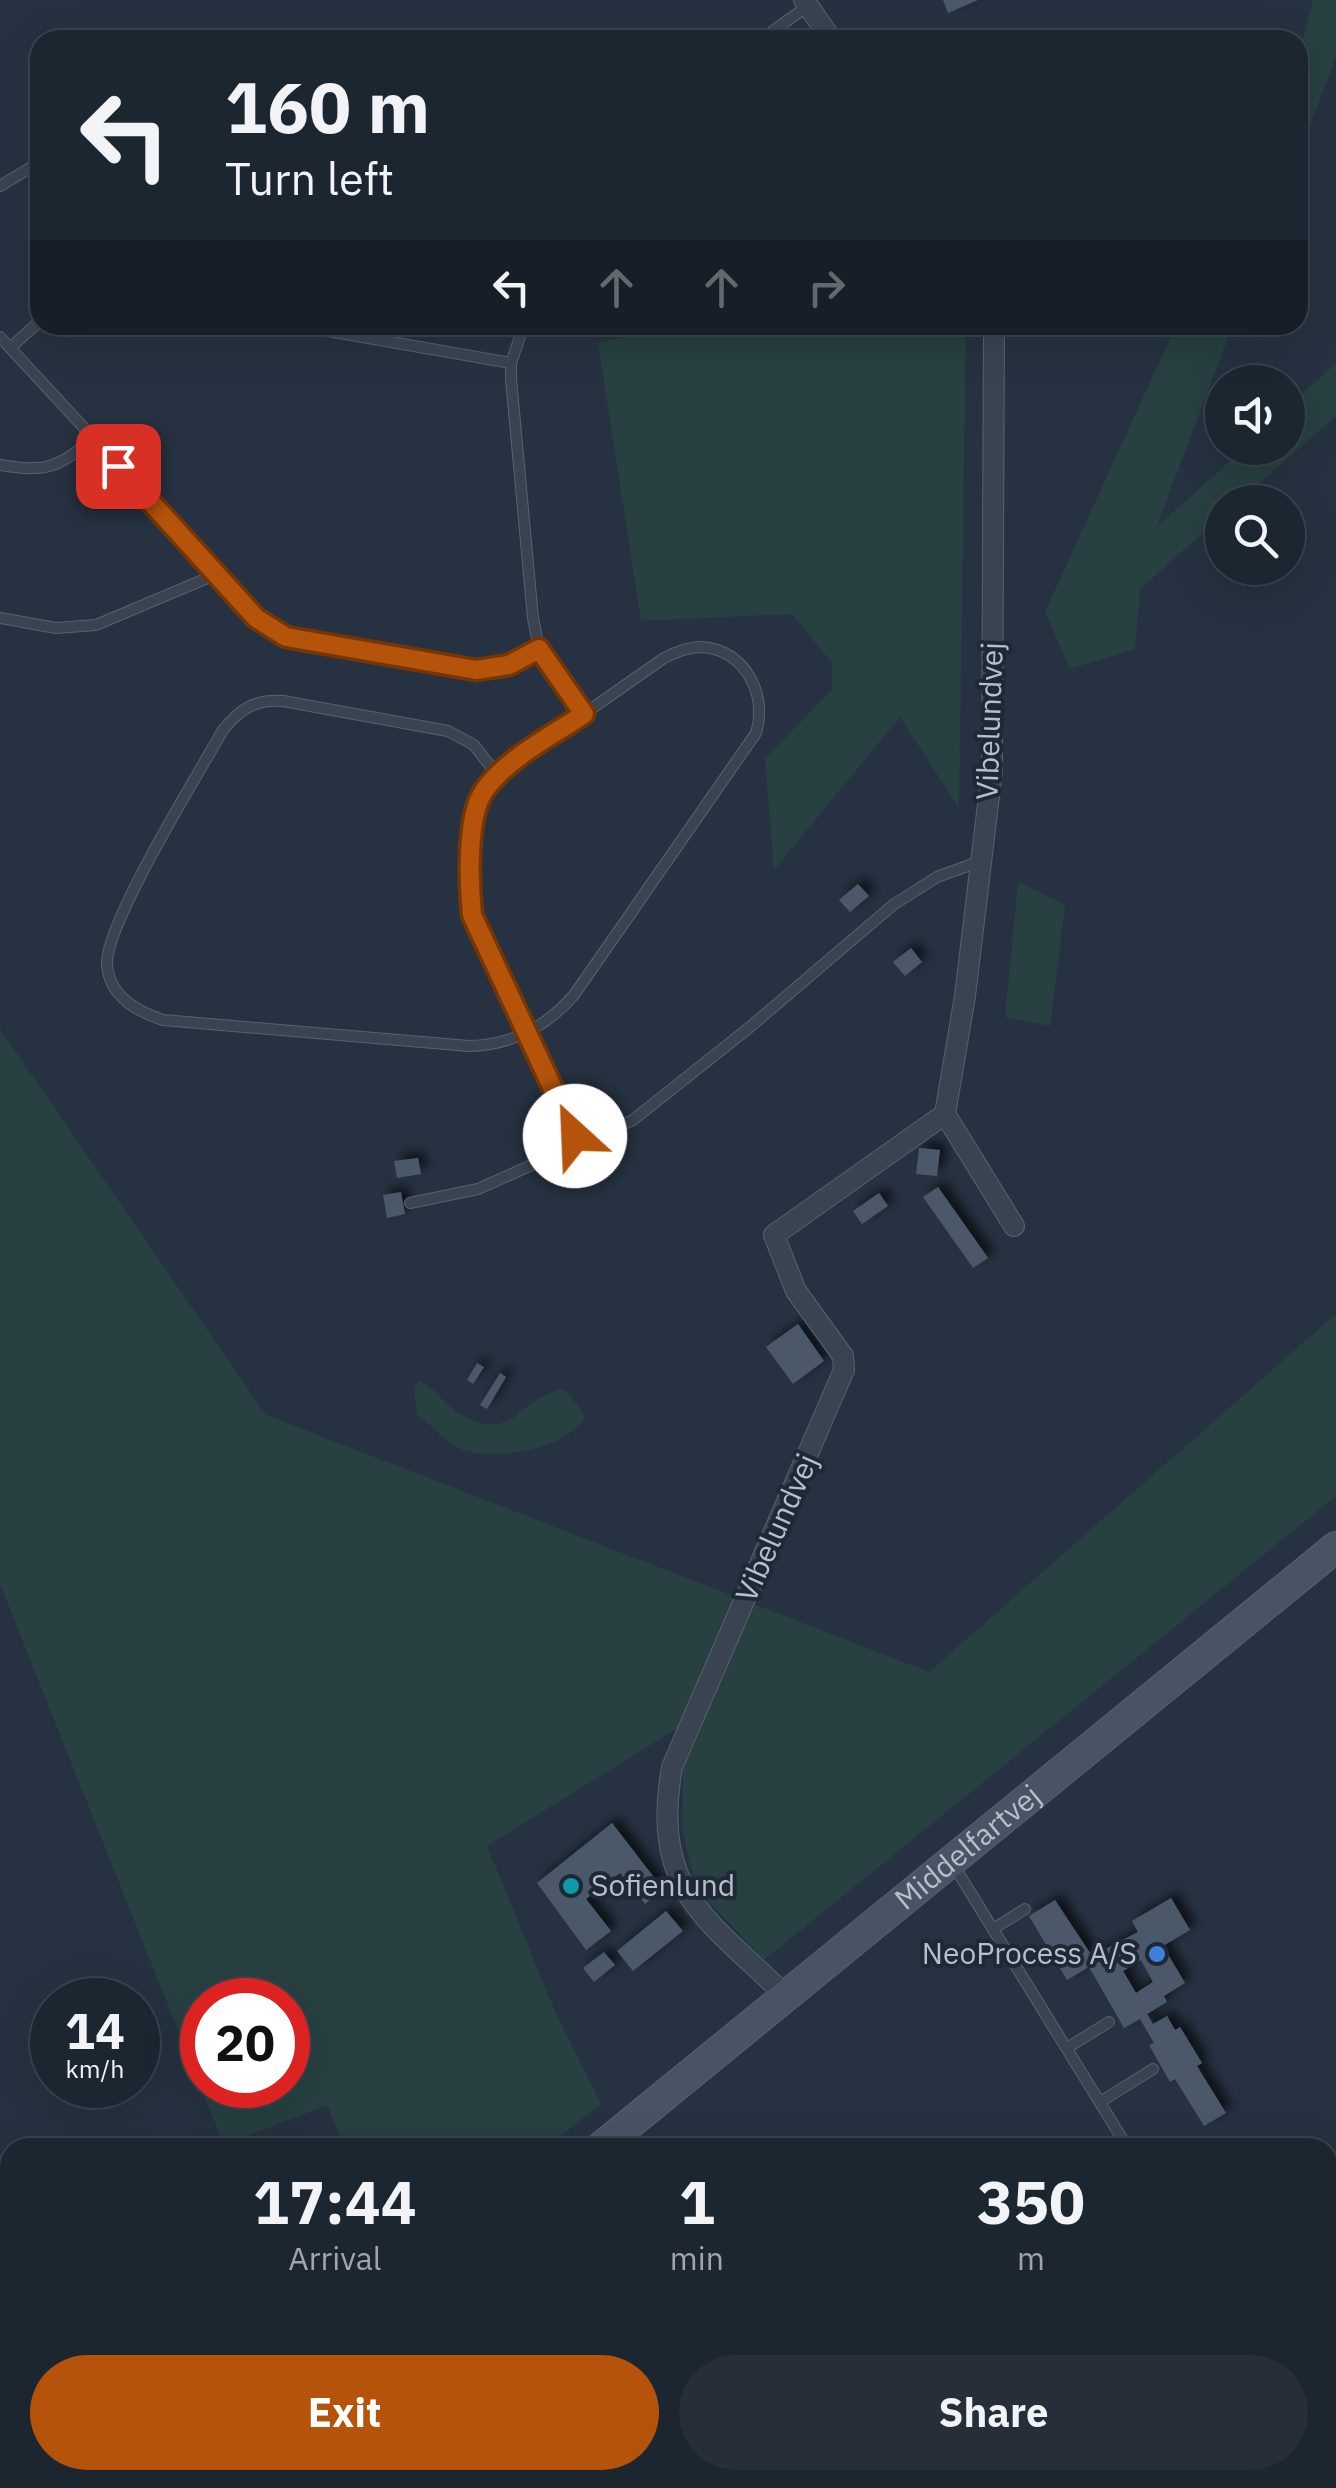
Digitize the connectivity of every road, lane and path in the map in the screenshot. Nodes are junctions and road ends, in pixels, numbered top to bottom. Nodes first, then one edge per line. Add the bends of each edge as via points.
1 (806, 3) edge
2 (772, 30) edge
3 (825, 30) edge
4 (30, 168) edge
5 (0, 186) edge
6 (30, 330) edge
7 (351, 335) edge
8 (521, 335) edge
9 (994, 335) edge
10 (0, 337) edge
11 (10, 348) junction
12 (512, 363) junction
13 (93, 438) junction
14 (0, 465) edge
15 (217, 574) junction
16 (0, 618) edge
17 (539, 649) junction
18 (584, 714) junction
19 (497, 775) junction
20 (982, 860) junction
21 (526, 1034) junction
22 (945, 1114) junction
23 (579, 1144) junction
24 (410, 1203) dead end
25 (1014, 1226) dead end
26 (1336, 1547) edge
27 (950, 1861) junction
28 (1025, 1910) dead end
29 (993, 1929) junction
30 (785, 1996) junction
31 (1109, 2022) dead end
32 (1067, 2048) junction
33 (1153, 2070) dead end
34 (1100, 2102) junction
35 (612, 2138) edge
36 (1122, 2138) edge

1 - 2 lane
1 - 3 street
4 - 5 lane
6 - 11 lane
7 - 12 lane
8 - 12 lane
9 - 20 street, Vibelundvej via 992,771
10 - 11 lane
11 - 13 lane
12 - 17 lane
13 - 14 lane via 54,466
13 - 15 lane
15 - 16 lane via 96,624 56,628
15 - 17 lane via 269,628 304,643 476,670 509,665
17 - 18 lane
18 - 19 lane
18 - 21 lane via 664,658 699,647 716,649 742,666 761,707 756,733 574,995
19 - 21 lane via 476,812 472,915
19 - 21 lane via 474,745 448,731 283,701 250,705 223,730 122,914 107,962 126,1003 163,1020 470,1046 495,1046
20 - 22 street, Vibelundvej
20 - 23 lane via 893,905 649,1110
21 - 23 lane
22 - 25 street
22 - 30 street, Vibelundvej via 774,1235 796,1290 843,1356 844,1370 672,1767 665,1808 678,1877 694,1906
23 - 24 lane via 478,1189
26 - 27 main road, Middelfartvej
27 - 29 lane
27 - 30 main road, Middelfartvej
28 - 29 lane
29 - 32 lane
30 - 35 main road, Middelfartvej
31 - 32 lane
32 - 34 lane
33 - 34 lane
34 - 36 lane

